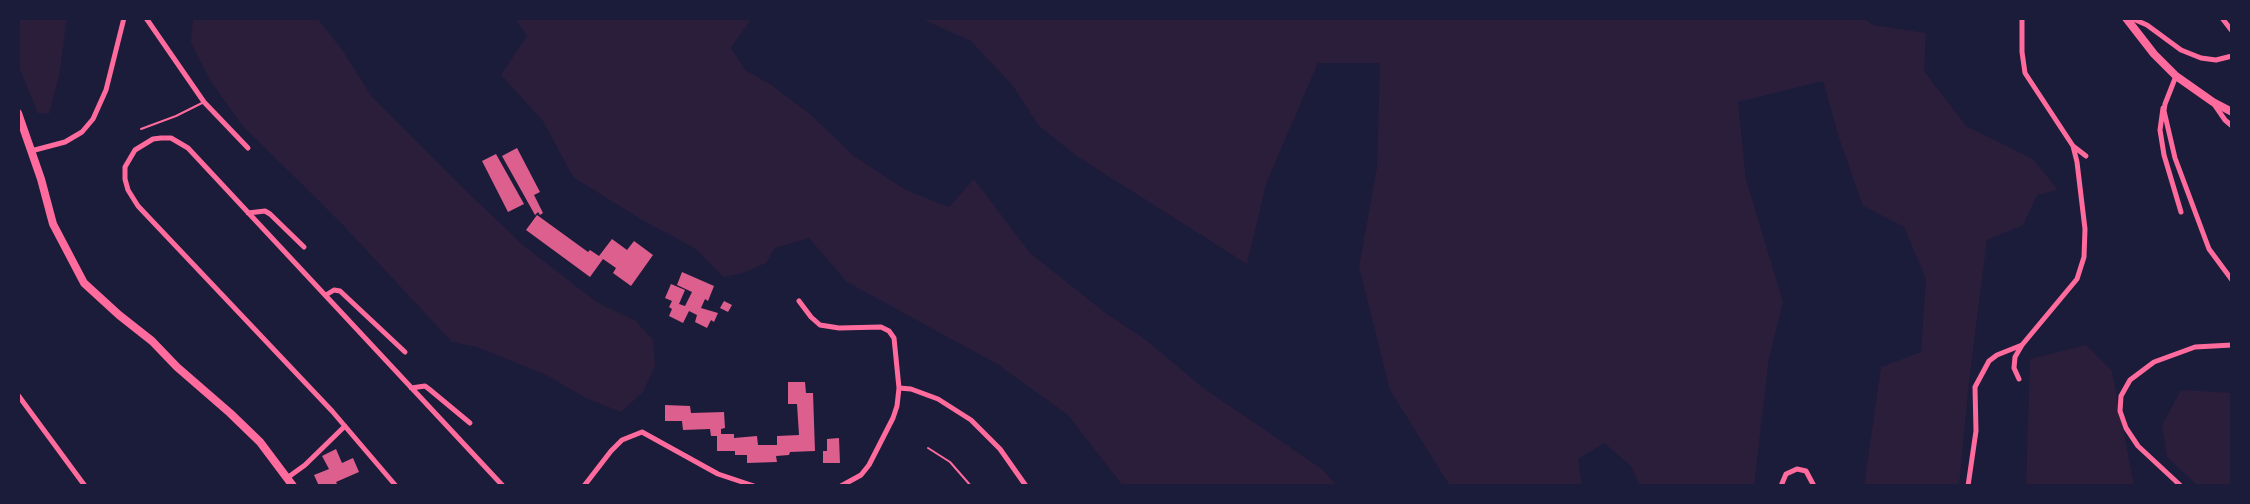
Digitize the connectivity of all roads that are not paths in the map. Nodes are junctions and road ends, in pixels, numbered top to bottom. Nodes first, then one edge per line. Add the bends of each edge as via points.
1 (124, 18) edge
2 (146, 18) edge
3 (2022, 18) edge
4 (2126, 18) edge
5 (2131, 18) edge
6 (2222, 18) edge
7 (2232, 31) edge
8 (2232, 56) edge
9 (2176, 76) junction
10 (204, 102) junction
11 (2213, 102) junction
12 (2165, 104) junction
13 (2232, 112) edge
14 (18, 113) edge
15 (2232, 126) edge
16 (141, 129) dead end
17 (2073, 146) junction
18 (248, 148) dead end
19 (31, 151) junction
20 (2086, 156) dead end
21 (2181, 212) dead end
22 (248, 213) junction
23 (304, 247) dead end
24 (2232, 279) edge
25 (326, 295) junction
26 (799, 301) dead end
27 (2022, 345) junction
28 (2232, 345) edge
29 (405, 352) dead end
30 (2019, 380) dead end
31 (411, 388) junction
32 (899, 388) junction
33 (18, 395) edge
34 (470, 423) dead end
35 (345, 426) junction
36 (928, 448) dead end
37 (287, 478) junction
38 (85, 486) edge
39 (293, 486) edge
40 (396, 486) edge
41 (503, 486) edge
42 (584, 486) edge
43 (754, 486) edge
44 (841, 486) edge
45 (971, 486) edge
46 (1026, 486) edge
47 (1781, 486) edge
48 (1814, 486) edge
49 (1968, 486) edge
50 (2181, 486) edge

1 - 19 street via 106,90 93,119 82,132 65,142
2 - 10 street
3 - 17 street via 2025,73
4 - 9 main road
5 - 8 street via 2201,58
6 - 7 street
9 - 11 main road
9 - 12 street
10 - 16 lane
10 - 18 street
11 - 13 main road
11 - 15 street
12 - 21 street via 2160,130
12 - 24 street via 2172,149 2199,227 2209,249
14 - 19 main road
17 - 20 street
17 - 27 street via 2085,229 2084,257 2077,279
19 - 37 main road via 53,224 84,283 230,413 260,442
22 - 23 street via 266,211
22 - 25 street
22 - 35 street via 203,162 171,138 153,139 129,157 125,179 138,206
25 - 29 street via 340,291
25 - 31 street
26 - 32 street via 820,326 881,327 888,331 894,339
27 - 30 street via 2014,368
27 - 49 street via 1989,361 1975,387 1976,431
28 - 50 street via 2195,347 2154,362 2130,380 2121,396 2120,411 2138,446
31 - 34 street via 424,386
31 - 41 street
32 - 44 street via 893,418 869,465 861,475
32 - 46 street via 934,398 965,416 992,439
33 - 38 street
35 - 37 street
35 - 40 street
36 - 45 lane via 951,462
37 - 39 main road
42 - 43 street via 622,440 642,432 718,474
47 - 48 street via 1786,474 1797,469 1806,471

